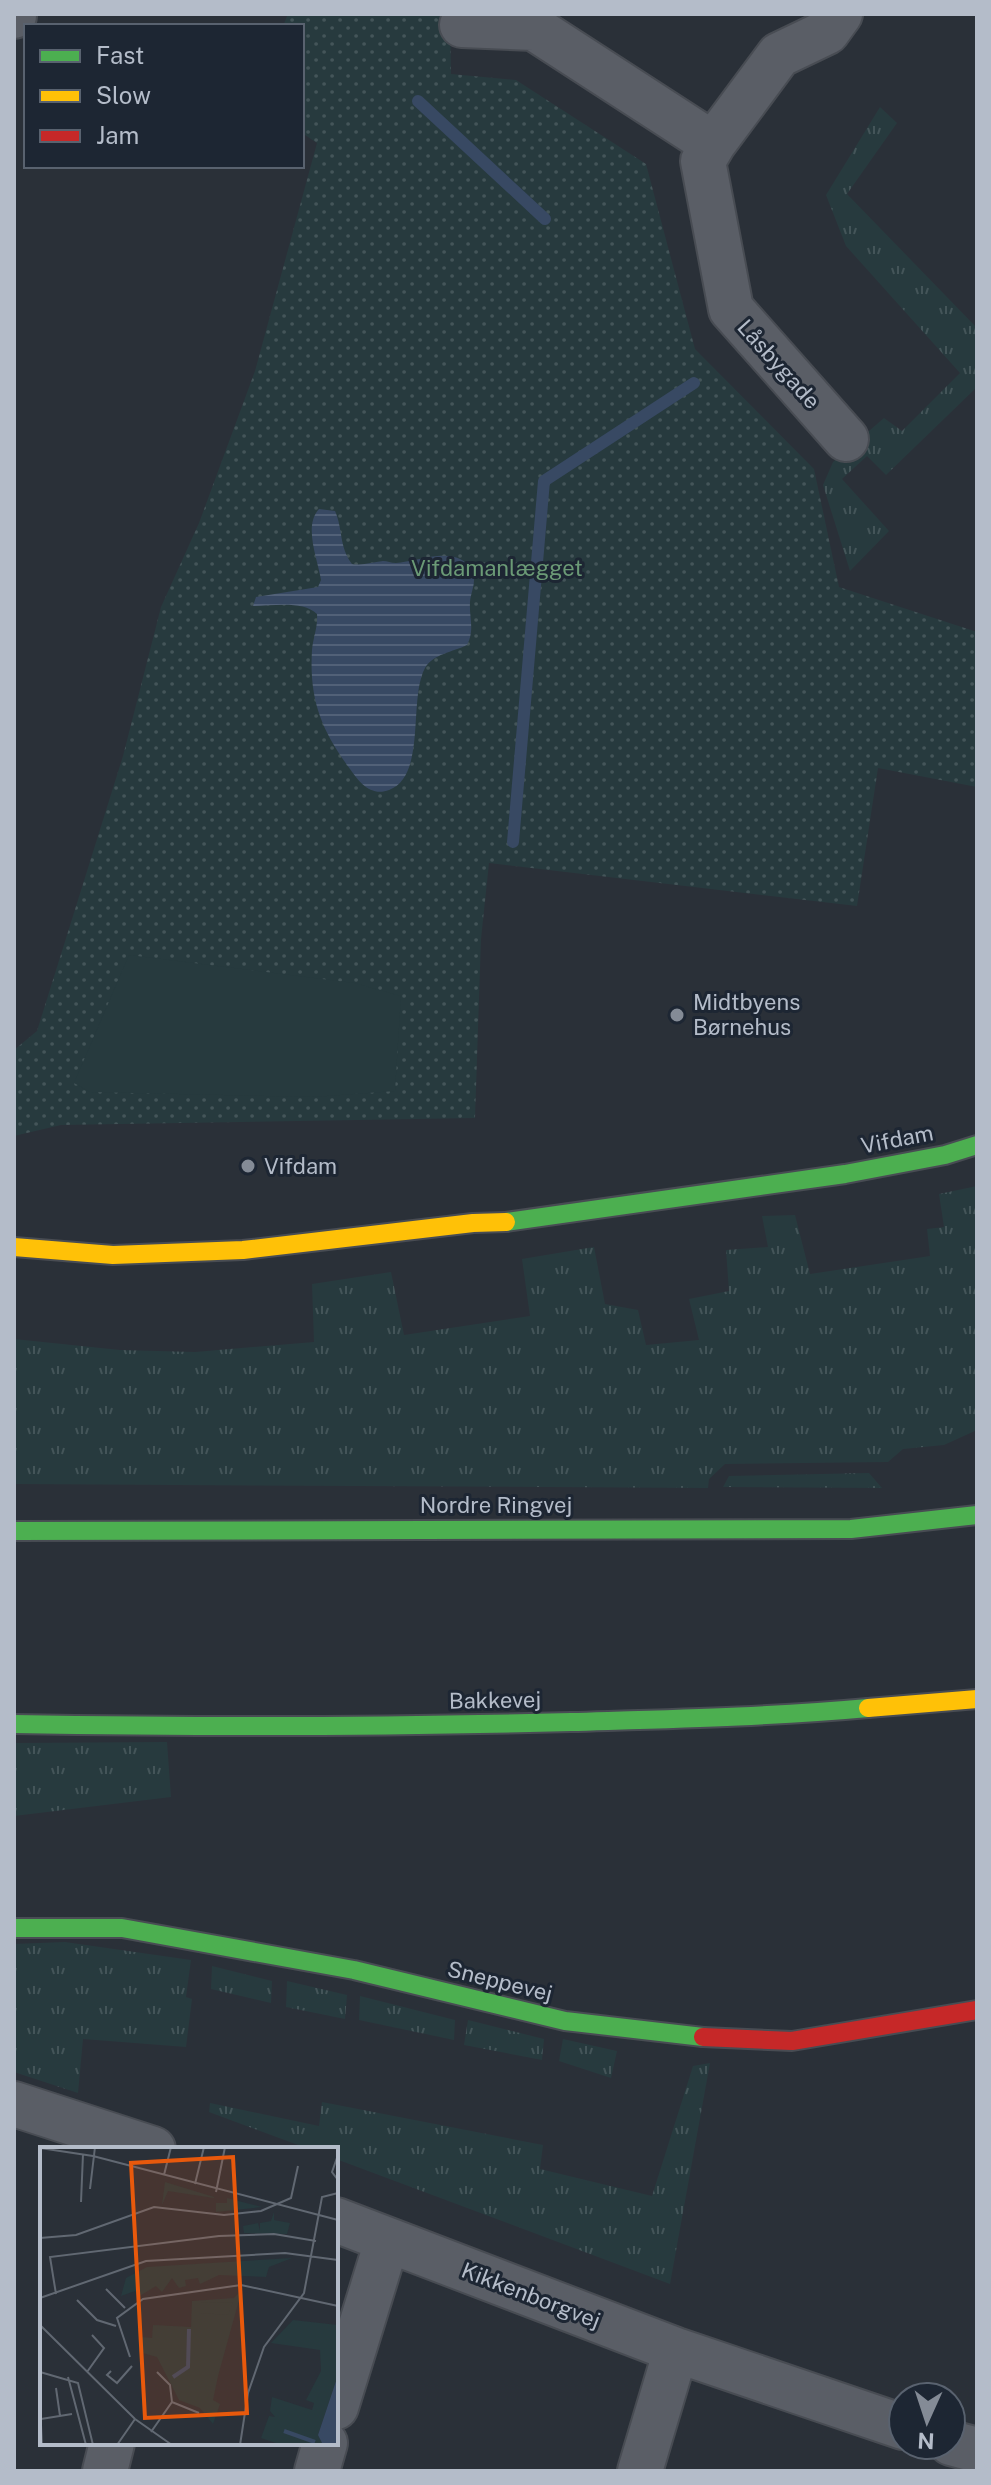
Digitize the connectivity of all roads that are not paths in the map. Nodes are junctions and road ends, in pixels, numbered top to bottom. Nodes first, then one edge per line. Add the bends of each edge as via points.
1 (840, 14) edge
2 (462, 25) dead end
3 (713, 144) junction
4 (846, 439) dead end
5 (977, 1145) edge
6 (14, 1247) edge
7 (977, 1515) edge
8 (14, 1531) edge
9 (977, 1699) edge
10 (14, 1724) edge
11 (14, 1928) edge
12 (977, 2010) edge
13 (14, 2104) edge
14 (147, 2147) edge
15 (338, 2221) edge
16 (387, 2241) junction
17 (676, 2350) junction
18 (338, 2400) edge
19 (887, 2422) edge
20 (112, 2445) edge
21 (324, 2445) edge
22 (105, 2471) edge
23 (317, 2471) edge
24 (640, 2471) edge

1 - 3 street, Låsbygade via 827,32 779,55
2 - 3 street via 534,28
3 - 4 street, Låsbygade via 703,161 731,309
5 - 6 street, Vifdam via 845,1174 506,1222 243,1250 113,1255
7 - 8 street, Nordre Ringvej via 851,1529
9 - 10 street, Bakkevej via 777,1716 493,1724
11 - 12 street, Sneppevej via 122,1928 354,1970 565,2021 676,2036 792,2041
13 - 14 street
15 - 16 street, Kikkenborgvej
16 - 17 street, Kikkenborgvej
16 - 18 street
17 - 19 street, Kikkenborgvej
17 - 24 street
20 - 22 street
21 - 23 street

